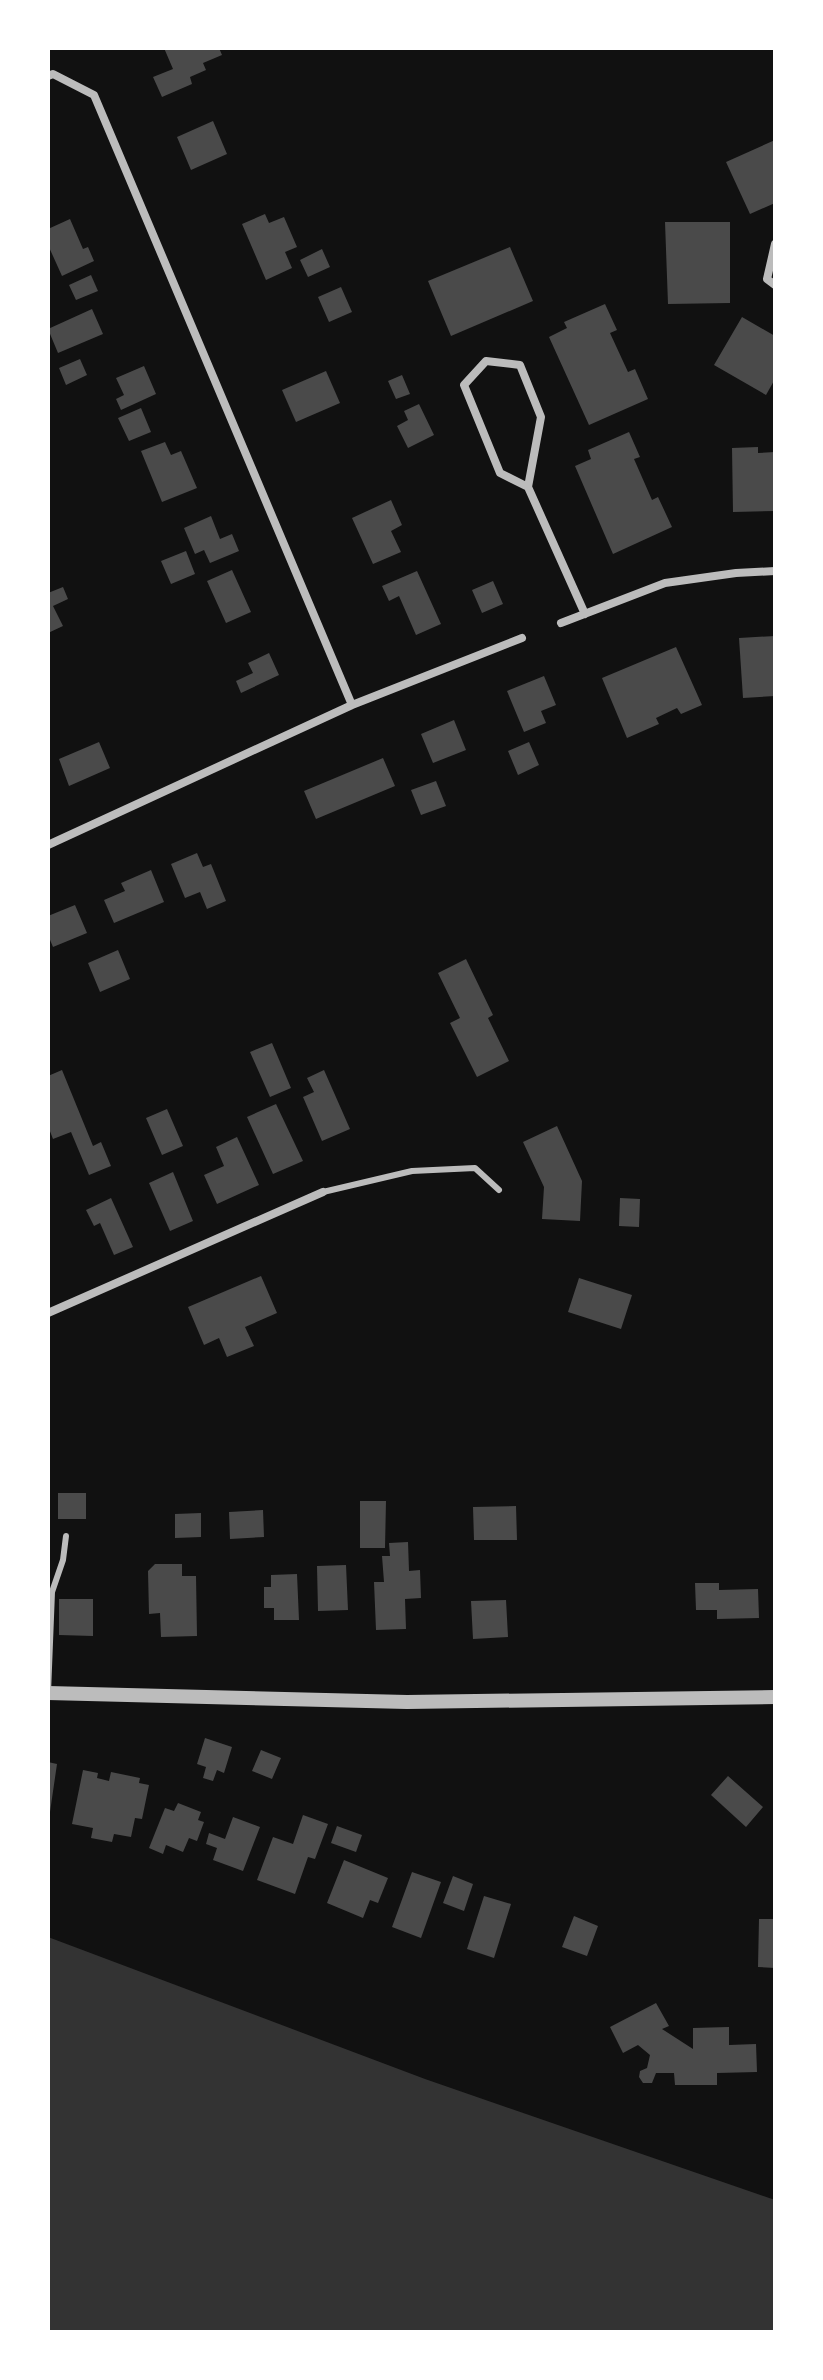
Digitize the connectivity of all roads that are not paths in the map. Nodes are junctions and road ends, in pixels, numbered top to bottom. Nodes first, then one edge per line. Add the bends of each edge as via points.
1 (48, 76) edge
2 (775, 244) edge
3 (775, 285) edge
4 (528, 487) junction
5 (775, 571) edge
6 (585, 614) junction
7 (561, 623) dead end
8 (522, 638) dead end
9 (352, 705) junction
10 (48, 845) edge
11 (499, 1190) dead end
12 (323, 1192) joint
13 (48, 1313) edge
14 (66, 1536) dead end
15 (48, 1693) edge
16 (775, 1697) edge

1 - 9 street via 94,95
2 - 3 street via 767,279
4 - 4 street via 541,417 520,365 486,361 464,385 500,473
4 - 6 street
5 - 6 street via 665,583
6 - 7 street
8 - 9 street
9 - 10 street
11 - 12 lane via 475,1168 412,1171
12 - 13 street
14 - 15 lane via 52,1592
15 - 16 street via 407,1702

